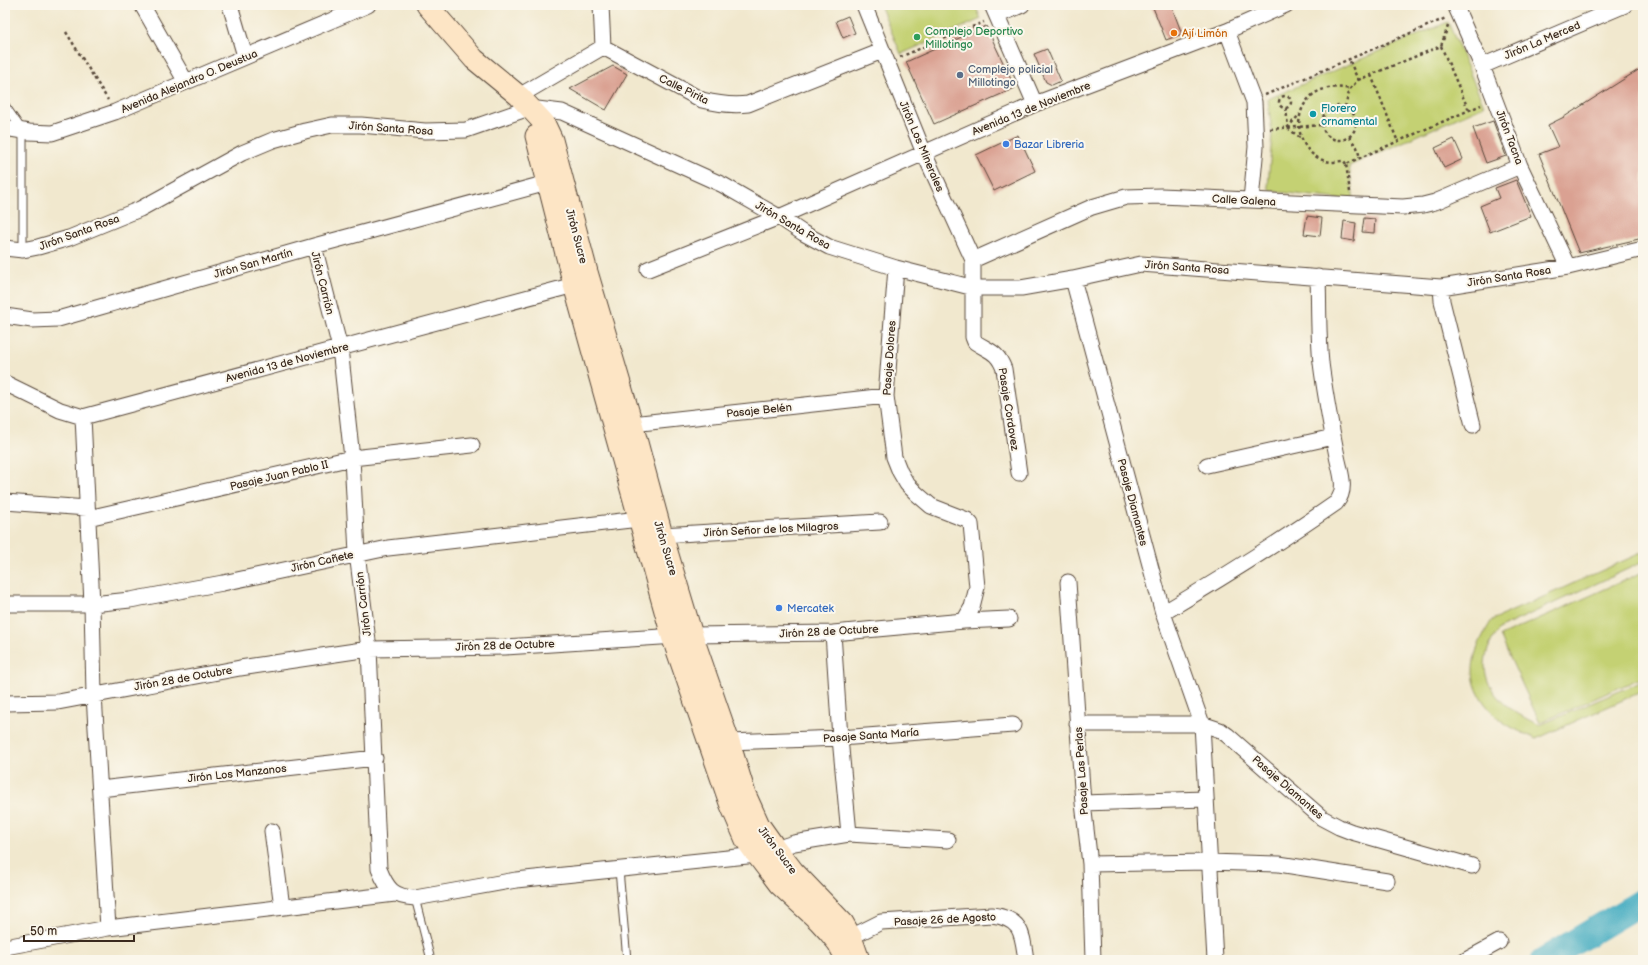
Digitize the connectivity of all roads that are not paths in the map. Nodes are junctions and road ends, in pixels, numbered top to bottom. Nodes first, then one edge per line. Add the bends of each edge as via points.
1 (142, 5) edge
2 (230, 5) edge
3 (368, 5) edge
4 (427, 5) edge
5 (600, 5) edge
6 (864, 5) edge
7 (1022, 5) edge
8 (1286, 5) edge
9 (1456, 5) edge
10 (1625, 5) edge
11 (995, 11) edge
12 (1227, 31) junction
13 (603, 47) junction
14 (245, 56) junction
15 (885, 57) junction
16 (1482, 66) junction
17 (186, 82) junction
18 (524, 102) junction
19 (1035, 104) junction
20 (5, 105) edge
21 (5, 128) edge
22 (23, 132) junction
23 (924, 153) junction
24 (1520, 166) junction
25 (547, 183) junction
26 (1251, 200) junction
27 (779, 217) junction
28 (314, 246) junction
29 (5, 248) edge
30 (1643, 249) edge
31 (24, 250) junction
32 (973, 260) junction
33 (1568, 267) junction
34 (896, 268) junction
35 (648, 269) dead end
36 (1318, 277) junction
37 (1073, 278) junction
38 (574, 284) junction
39 (1441, 287) junction
40 (974, 288) junction
41 (5, 316) edge
42 (340, 348) junction
43 (5, 383) edge
44 (886, 396) junction
45 (83, 417) junction
46 (632, 424) junction
47 (1473, 425) dead end
48 (1333, 437) junction
49 (472, 445) dead end
50 (352, 458) junction
51 (1207, 465) dead end
52 (1019, 473) dead end
53 (5, 502) edge
54 (87, 513) junction
55 (639, 519) junction
56 (880, 522) dead end
57 (662, 535) junction
58 (357, 553) junction
59 (1068, 582) dead end
60 (5, 604) edge
61 (92, 604) junction
62 (1163, 613) junction
63 (1009, 619) dead end
64 (964, 621) junction
65 (833, 633) junction
66 (682, 635) junction
67 (369, 649) junction
68 (94, 694) junction
69 (5, 703) edge
70 (1077, 724) junction
71 (1202, 724) junction
72 (1013, 725) dead end
73 (840, 738) junction
74 (729, 742) junction
75 (374, 758) junction
76 (100, 789) junction
77 (1205, 799) junction
78 (1083, 803) junction
79 (272, 831) dead end
80 (849, 834) junction
81 (948, 840) dead end
82 (766, 852) junction
83 (1208, 862) junction
84 (1090, 864) junction
85 (1472, 866) dead end
86 (619, 870) junction
87 (1387, 881) dead end
88 (395, 894) junction
89 (415, 898) junction
90 (282, 907) junction
91 (108, 928) junction
92 (1499, 942) dead end
93 (5, 946) edge
94 (846, 947) edge
95 (431, 960) edge
96 (627, 960) edge
97 (859, 960) edge
98 (1026, 960) edge
99 (1093, 960) edge
100 (1215, 960) edge
101 (1466, 960) edge

1 - 17 street
2 - 14 street
3 - 14 street, Avenida Alejandro O. Deustua
4 - 18 street, Jirón Sucre via 474,59
5 - 13 street
6 - 15 street, Jirón Los Minerales
7 - 11 street
8 - 12 street, Avenida 13 de Noviembre
9 - 16 street, Jirón Tacna
10 - 16 street, Jirón La Merced
11 - 19 street
12 - 19 street, Avenida 13 de Noviembre
12 - 26 street via 1262,98
13 - 15 street, Calle Pirita via 702,100 732,106 748,104
13 - 18 street
14 - 17 street, Avenida Alejandro O. Deustua
15 - 23 street, Jirón Los Minerales
16 - 24 street, Jirón Tacna
17 - 22 street, Avenida Alejandro O. Deustua via 115,112 52,133
18 - 25 street, Jirón Sucre
18 - 27 street, Jirón Santa Rosa via 562,112 722,184
18 - 31 street, Jirón Santa Rosa via 466,130 425,131 332,124 299,132 242,153 140,210 69,238
18 - 46 street, Jirón Sucre via 544,123 552,140 587,272
19 - 23 street, Avenida 13 de Noviembre
20 - 22 lane
21 - 22 street, Avenida Alejandro O. Deustua
22 - 31 lane
23 - 27 street, Avenida 13 de Noviembre
23 - 32 street, Jirón Los Minerales
24 - 26 street, Calle Galena via 1423,205 1404,207
24 - 33 street, Jirón Tacna
25 - 28 street, Jirón San Martín
25 - 38 street, Jirón Sucre
26 - 32 street, Calle Galena via 1126,197 1092,207
27 - 34 street, Jirón Santa Rosa via 829,247
27 - 35 street, Avenida 13 de Noviembre
28 - 41 street, Jirón San Martín via 58,319 32,320
28 - 42 street, Jirón Carrión
29 - 31 street, Jirón Santa Rosa
30 - 33 street, Jirón Santa Rosa
32 - 40 street, Jirón Los Minerales
33 - 39 street, Jirón Santa Rosa
34 - 40 street, Jirón Santa Rosa
34 - 44 street, Pasaje Dolores
36 - 37 street, Jirón Santa Rosa via 1141,264
36 - 39 street, Jirón Santa Rosa
36 - 48 street via 1321,363
37 - 40 street, Jirón Santa Rosa via 1021,288
37 - 62 street, Pasaje Diamantes
38 - 42 street, Avenida 13 de Noviembre
38 - 55 street, Jirón Sucre
39 - 47 street via 1442,301
40 - 52 street, Pasaje Cordovez via 973,337 975,342 997,355 1004,369
42 - 45 street, Avenida 13 de Noviembre
42 - 50 street, Jirón Carrión
43 - 45 street via 60,410
44 - 46 street, Pasaje Belén
44 - 64 street, Pasaje Dolores via 894,457 907,484 931,506 967,520 970,524 977,587 972,607
45 - 54 street
46 - 57 street, Jirón Sucre
48 - 51 street
48 - 62 street via 1343,486 1343,492 1336,503 1240,568
49 - 50 street, Pasaje Juan Pablo II
50 - 54 street, Pasaje Juan Pablo II
50 - 58 street, Jirón Carrión
53 - 54 street, Pasaje Juan Pablo II
54 - 61 street
55 - 58 street, Jirón Cañete
55 - 66 street, Jirón Sucre
56 - 57 street, Jirón Señor de los Milagros
57 - 66 street, Jirón Sucre
58 - 61 street, Jirón Cañete via 202,587
58 - 67 street, Jirón Carrión
59 - 70 street, Pasaje Las Perlas
60 - 61 street, Jirón Cañete
61 - 68 street
62 - 71 street, Pasaje Diamantes
63 - 64 street, Jirón 28 de Octubre
64 - 65 street, Jirón 28 de Octubre
65 - 66 street, Jirón 28 de Octubre
65 - 73 street
66 - 67 street, Jirón 28 de Octubre via 505,646
66 - 74 street, Jirón Sucre
66 - 82 street, Jirón Sucre via 730,803 746,840
67 - 68 street, Jirón 28 de Octubre via 240,668
67 - 75 street, Jirón Carrión
68 - 69 street, Jirón 28 de Octubre via 58,702
68 - 76 street
70 - 71 street
70 - 78 street, Pasaje Las Perlas
71 - 77 street, Pasaje Diamantes
71 - 85 street, Pasaje Diamantes via 1227,734 1322,818 1339,827
72 - 73 street, Pasaje Santa María
73 - 74 street, Pasaje Santa María
73 - 80 street
74 - 82 street, Jirón Sucre
75 - 76 street, Jirón Los Manzanos
75 - 88 street, Jirón Carrión via 379,869 386,885
76 - 91 street
77 - 78 street
77 - 83 street, Pasaje Diamantes
78 - 84 street, Pasaje Las Perlas
79 - 90 street
80 - 81 street
80 - 82 street via 794,843
82 - 86 street
82 - 94 street, Jirón Sucre via 793,871 843,923
83 - 84 street
83 - 87 street via 1279,864
83 - 100 street, Pasaje Diamantes
84 - 99 street, Pasaje Las Perlas
86 - 89 street via 516,880
86 - 96 lane
88 - 89 street
88 - 90 street
89 - 95 lane
90 - 91 street
91 - 93 street
92 - 101 street
94 - 97 street, Jirón Sucre
94 - 98 street, Pasaje 26 de Agosto via 881,922 992,915 1005,916 1014,922 1023,938

